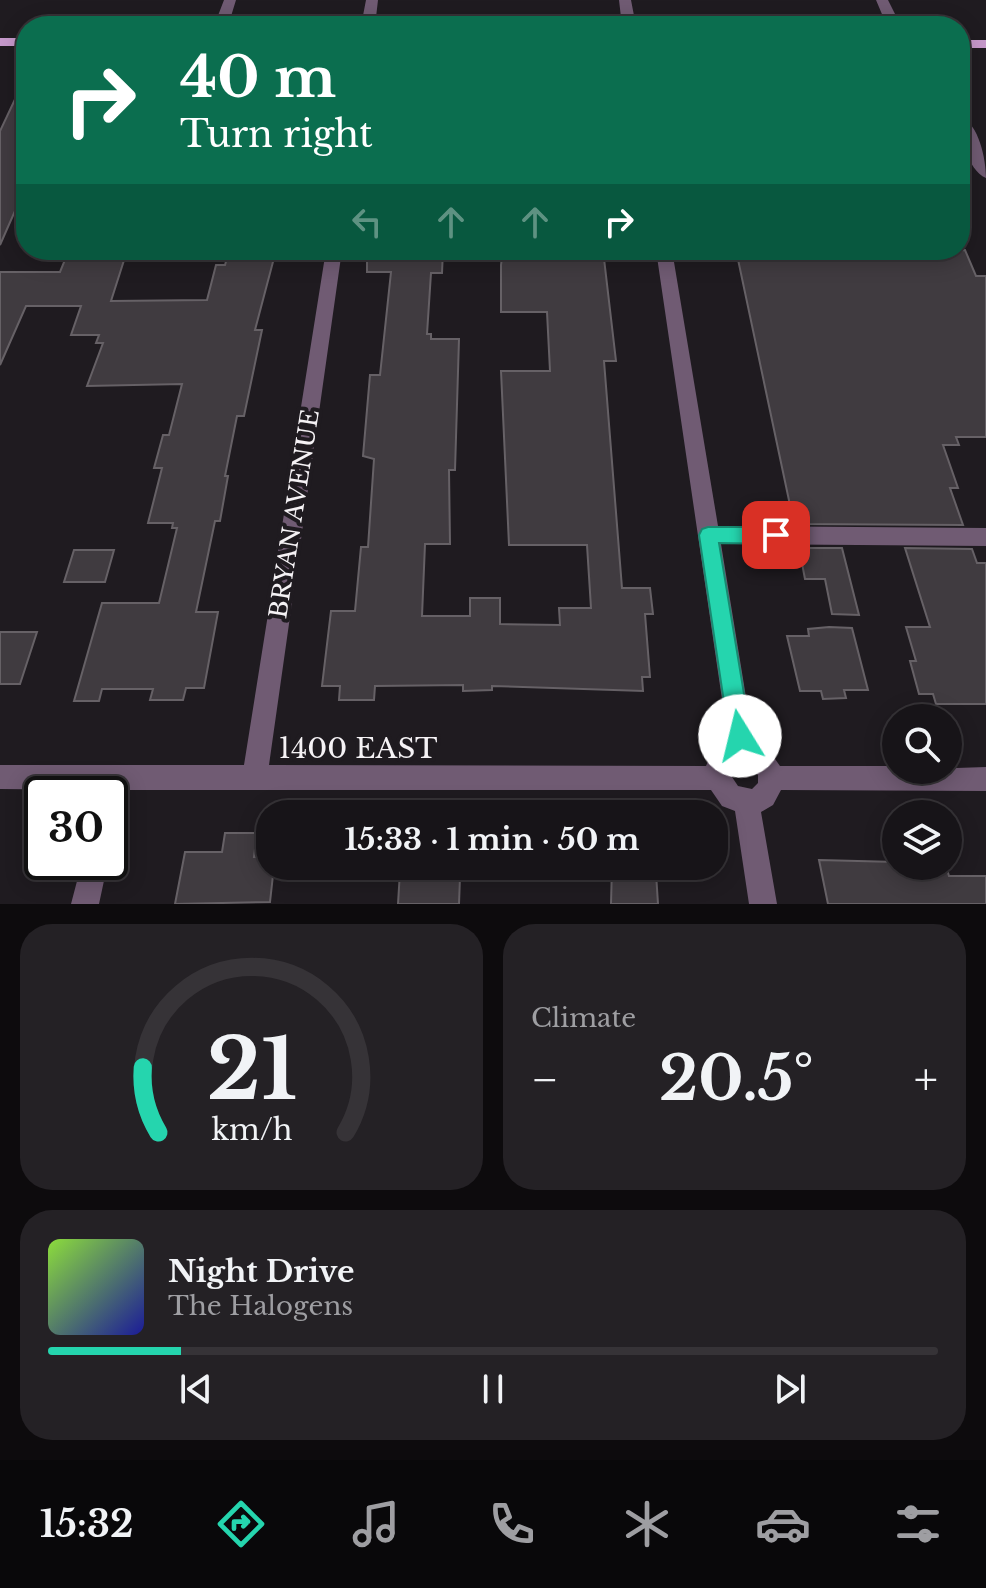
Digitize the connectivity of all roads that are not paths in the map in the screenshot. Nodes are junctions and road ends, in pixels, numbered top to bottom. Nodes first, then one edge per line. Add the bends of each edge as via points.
1 (970, 140) edge
2 (986, 173) edge
3 (333, 260) edge
4 (666, 260) edge
5 (708, 535) junction
6 (986, 537) edge
7 (742, 748) junction
8 (0, 777) edge
9 (255, 777) junction
10 (717, 778) junction
11 (772, 778) junction
12 (24, 779) edge
13 (986, 779) edge
14 (128, 787) edge
15 (747, 803) junction
16 (91, 880) edge
17 (85, 904) edge
18 (763, 904) edge

1 - 2 street
3 - 9 street, BRYAN AVENUE
4 - 5 street
5 - 6 street
5 - 7 street
7 - 10 street via 719,759
7 - 11 street via 766,761
8 - 12 street, 1400 EAST
9 - 10 street, 1400 EAST
9 - 14 street, 1400 EAST
10 - 15 street via 731,797
11 - 13 street
11 - 15 street via 763,798
15 - 18 street
16 - 17 street

